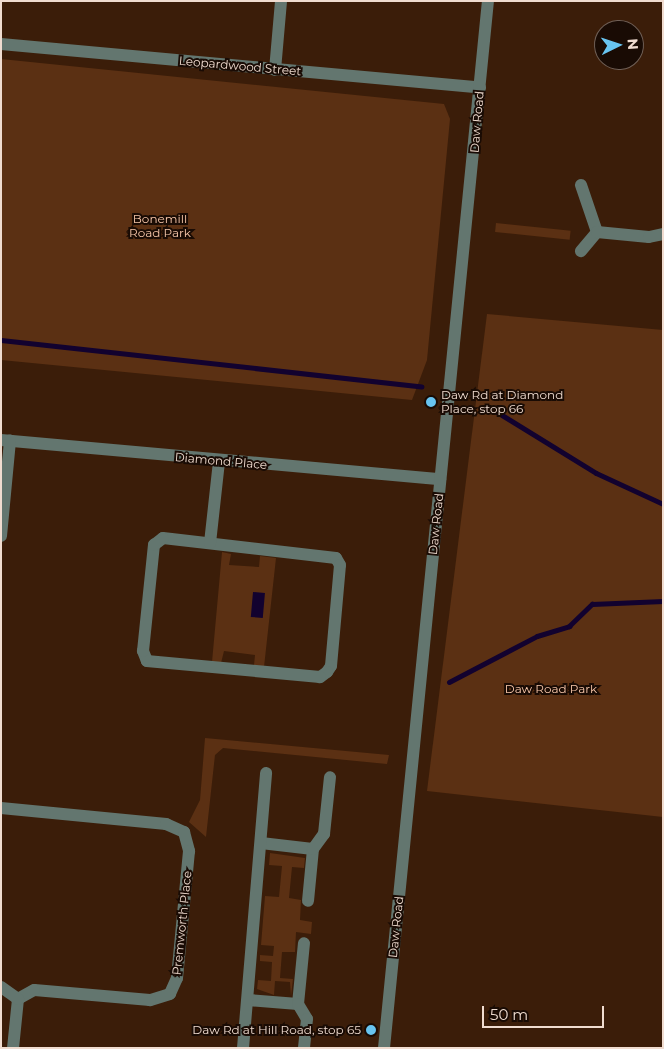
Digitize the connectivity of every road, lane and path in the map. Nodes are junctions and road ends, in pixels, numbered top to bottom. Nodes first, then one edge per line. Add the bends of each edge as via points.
1 (281, 1) edge
2 (488, 1) edge
3 (1, 44) edge
4 (275, 70) junction
5 (480, 88) junction
6 (581, 185) dead end
7 (597, 232) junction
8 (663, 234) edge
9 (581, 251) dead end
10 (6, 440) edge
11 (219, 461) junction
12 (440, 479) junction
13 (1, 536) edge
14 (210, 543) junction
15 (266, 773) dead end
16 (330, 777) dead end
17 (1, 808) edge
18 (261, 843) junction
19 (313, 848) junction
20 (308, 901) dead end
21 (304, 942) dead end
22 (1, 987) edge
23 (18, 999) junction
24 (248, 1000) junction
25 (298, 1004) junction
26 (13, 1048) edge
27 (243, 1048) edge
28 (304, 1048) edge
29 (384, 1048) edge

1 - 4 street
2 - 5 street, Daw Road
3 - 4 street, Leopardwood Street
4 - 5 street, Leopardwood Street
5 - 12 street, Daw Road
6 - 7 street
7 - 8 street via 649,237
7 - 9 street
10 - 11 street, Diamond Place
10 - 13 street
11 - 12 street, Diamond Place
11 - 14 street
12 - 29 street, Daw Road
14 - 14 street via 336,558 339,574 331,666 327,672 320,677 147,661 143,651 154,545 163,538
15 - 18 street
16 - 19 street via 324,834
17 - 23 street, Premworth Place via 166,824 184,832 189,851 177,978 170,994 150,1000 34,990
18 - 19 street
18 - 24 street
19 - 20 street
21 - 25 street
22 - 23 street
23 - 26 street
24 - 25 street
24 - 27 street
25 - 28 street via 307,1019

